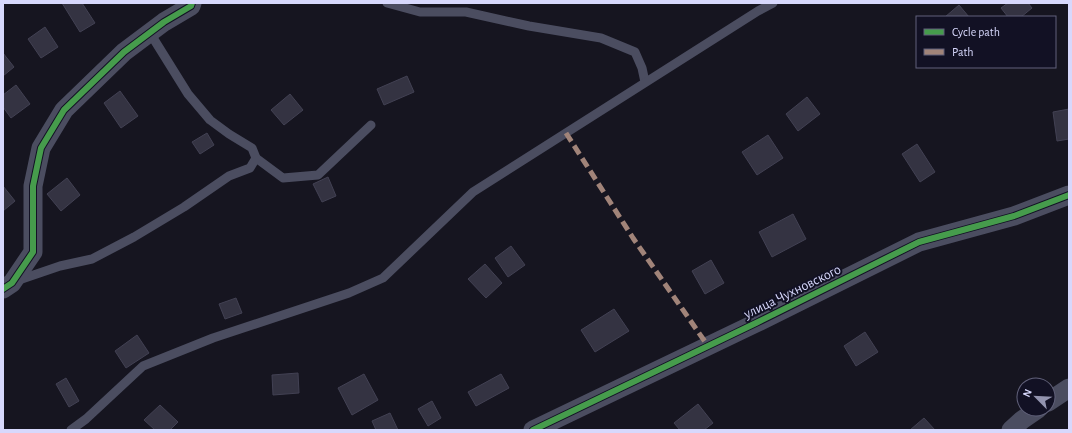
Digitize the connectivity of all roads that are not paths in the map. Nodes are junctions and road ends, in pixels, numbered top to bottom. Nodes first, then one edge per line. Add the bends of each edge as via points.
1 (192, 3) edge
2 (387, 3) edge
3 (773, 3) edge
4 (150, 33) junction
5 (645, 82) junction
6 (371, 125) dead end
7 (256, 158) junction
8 (1069, 195) edge
9 (8, 286) edge
10 (1069, 388) edge
11 (1056, 397) edge
12 (1026, 417) edge
13 (71, 430) edge
14 (533, 430) edge
15 (1011, 430) edge

1 - 4 street
2 - 5 lane via 420,12 466,12 601,38 634,52 642,68
3 - 5 lane
4 - 7 lane via 188,94 205,115 252,148
4 - 9 street via 124,52 64,110 41,148 33,186 33,252
5 - 13 lane via 473,192 383,278 349,293 213,338 143,366
6 - 7 lane via 318,175 283,178
7 - 9 lane via 250,168 229,176 165,218 92,260 60,266
8 - 14 street, улица Чухновского via 1014,216 919,242
10 - 11 street
12 - 15 street

